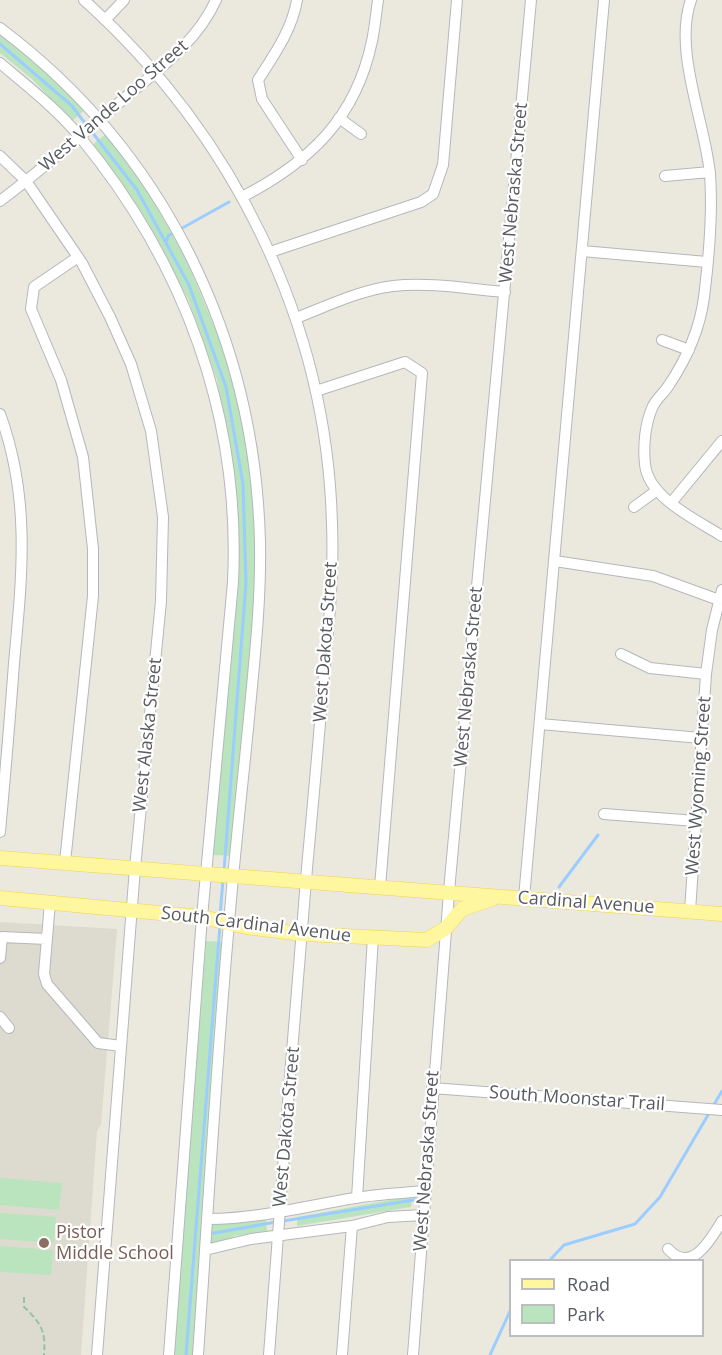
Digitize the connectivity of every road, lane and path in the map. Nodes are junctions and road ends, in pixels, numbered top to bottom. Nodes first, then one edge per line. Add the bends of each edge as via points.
1 (84, 0) edge
2 (124, 0) edge
3 (216, 0) edge
4 (297, 0) edge
5 (378, 0) edge
6 (457, 0) edge
7 (531, 0) edge
8 (604, 0) edge
9 (691, 0) edge
10 (105, 20) junction
11 (0, 28) edge
12 (0, 63) edge
13 (155, 72) junction
14 (339, 118) junction
15 (99, 120) junction
16 (361, 135) dead end
17 (80, 136) junction
18 (0, 156) edge
19 (302, 160) junction
20 (710, 172) junction
21 (665, 177) dead end
22 (26, 181) junction
23 (242, 197) junction
24 (0, 201) edge
25 (582, 251) junction
26 (270, 252) junction
27 (78, 257) junction
28 (707, 262) junction
29 (505, 292) junction
30 (296, 318) junction
31 (662, 340) dead end
32 (689, 350) junction
33 (316, 391) junction
34 (0, 414) edge
35 (722, 441) edge
36 (656, 491) junction
37 (670, 503) junction
38 (634, 507) dead end
39 (722, 536) edge
40 (555, 561) junction
41 (720, 595) edge
42 (621, 654) dead end
43 (706, 674) junction
44 (540, 724) junction
45 (701, 738) junction
46 (604, 814) dead end
47 (696, 821) junction
48 (0, 832) edge
49 (0, 858) edge
50 (65, 862) junction
51 (135, 868) junction
52 (207, 875) junction
53 (234, 877) junction
54 (306, 881) junction
55 (380, 887) junction
56 (449, 893) junction
57 (499, 897) junction
58 (0, 898) edge
59 (524, 898) junction
60 (50, 902) junction
61 (132, 911) junction
62 (690, 911) junction
63 (722, 914) edge
64 (202, 917) junction
65 (229, 923) junction
66 (446, 928) junction
67 (302, 934) junction
68 (373, 937) junction
69 (47, 939) junction
70 (0, 958) edge
71 (0, 1017) edge
72 (9, 1028) dead end
73 (121, 1046) junction
74 (432, 1088) junction
75 (722, 1110) edge
76 (425, 1191) junction
77 (357, 1198) junction
78 (280, 1213) junction
79 (423, 1215) junction
80 (208, 1219) junction
81 (722, 1221) edge
82 (352, 1226) junction
83 (278, 1235) junction
84 (668, 1249) dead end
85 (206, 1250) junction
86 (24, 1297) dead end
87 (44, 1355) edge
88 (97, 1355) edge
89 (169, 1355) edge
90 (198, 1355) edge
91 (268, 1355) edge
92 (342, 1355) edge
93 (413, 1355) edge

1 - 10 street, West Dakota Street
2 - 10 street
3 - 13 street, West Vande Loo Street via 191,40
4 - 19 street via 280,46 258,80 262,99
5 - 14 street via 372,42
6 - 26 street via 443,165 433,194 421,202
7 - 29 street, West Nebraska Street
8 - 25 street
9 - 20 street via 686,47
10 - 13 street, West Dakota Street
11 - 15 street via 47,65
12 - 17 street
13 - 15 street, West Vande Loo Street
13 - 23 street, West Dakota Street via 216,154
14 - 16 street
14 - 19 street
15 - 17 street, West Vande Loo Street
15 - 53 street via 155,195 197,268 232,357 251,443 260,588
17 - 22 street, West Vande Loo Street
17 - 52 street via 152,240 180,299 206,362 226,453 234,549
18 - 22 street, West Alaska Street
19 - 23 street
20 - 21 street
20 - 28 street
22 - 24 street, West Vande Loo Street
22 - 27 street, West Alaska Street
23 - 26 street, West Dakota Street
25 - 28 street
25 - 40 street
26 - 30 street, West Dakota Street
27 - 50 street via 34,287 31,309 61,380 82,458 93,549 93,596
27 - 51 street, West Alaska Street via 131,364 151,431 163,517 161,601
28 - 32 street via 704,298
29 - 30 street via 391,286
29 - 56 street, West Nebraska Street
30 - 33 street, West Dakota Street
31 - 32 street
32 - 36 street via 653,405 646,431 645,467
33 - 54 street, West Dakota Street via 330,493 332,581
33 - 55 street via 405,362 422,373
34 - 48 street via 20,499 23,549
35 - 37 street
36 - 37 street
36 - 38 street
37 - 39 street
40 - 41 street via 653,576
40 - 44 street
41 - 43 street, West Wyoming Street
42 - 43 street via 650,668
43 - 45 street, West Wyoming Street
44 - 45 street
44 - 59 street
45 - 47 street, West Wyoming Street
46 - 47 street
47 - 62 street, West Wyoming Street
49 - 50 main road
50 - 51 main road
51 - 52 main road
51 - 61 street, West Alaska Street
52 - 53 main road
52 - 64 street
53 - 54 main road
53 - 65 street
54 - 55 main road
54 - 67 street, West Dakota Street
55 - 56 main road
56 - 57 main road, Cardinal Avenue
56 - 66 street, West Nebraska Street
57 - 59 main road, Cardinal Avenue
57 - 66 main road, South Cardinal Avenue via 462,909
58 - 60 main road, South Cardinal Avenue
59 - 62 main road, Cardinal Avenue
60 - 61 main road, South Cardinal Avenue
60 - 69 street
61 - 64 main road, South Cardinal Avenue
61 - 73 street, West Alaska Street
62 - 63 main road, Cardinal Avenue
64 - 65 main road, South Cardinal Avenue
64 - 89 street
65 - 67 main road, South Cardinal Avenue
65 - 80 street
66 - 68 main road, South Cardinal Avenue via 427,940
66 - 74 street, West Nebraska Street
67 - 68 main road, South Cardinal Avenue
67 - 78 street, West Dakota Street
68 - 77 street
69 - 70 street via 2,937
69 - 73 street via 47,984 98,1043
71 - 72 street
73 - 88 street, West Alaska Street
74 - 75 street, South Moonstar Trail
74 - 76 street, West Nebraska Street
76 - 77 street
76 - 79 street, West Nebraska Street
77 - 78 street
78 - 80 street
78 - 83 street, West Dakota Street
79 - 82 street via 388,1217
79 - 93 street, West Nebraska Street
80 - 85 street
81 - 84 street via 708,1243 694,1255 682,1259
82 - 83 street
82 - 92 street
83 - 85 street
83 - 91 street, West Dakota Street
85 - 90 street
86 - 87 path via 24,1307 44,1331

